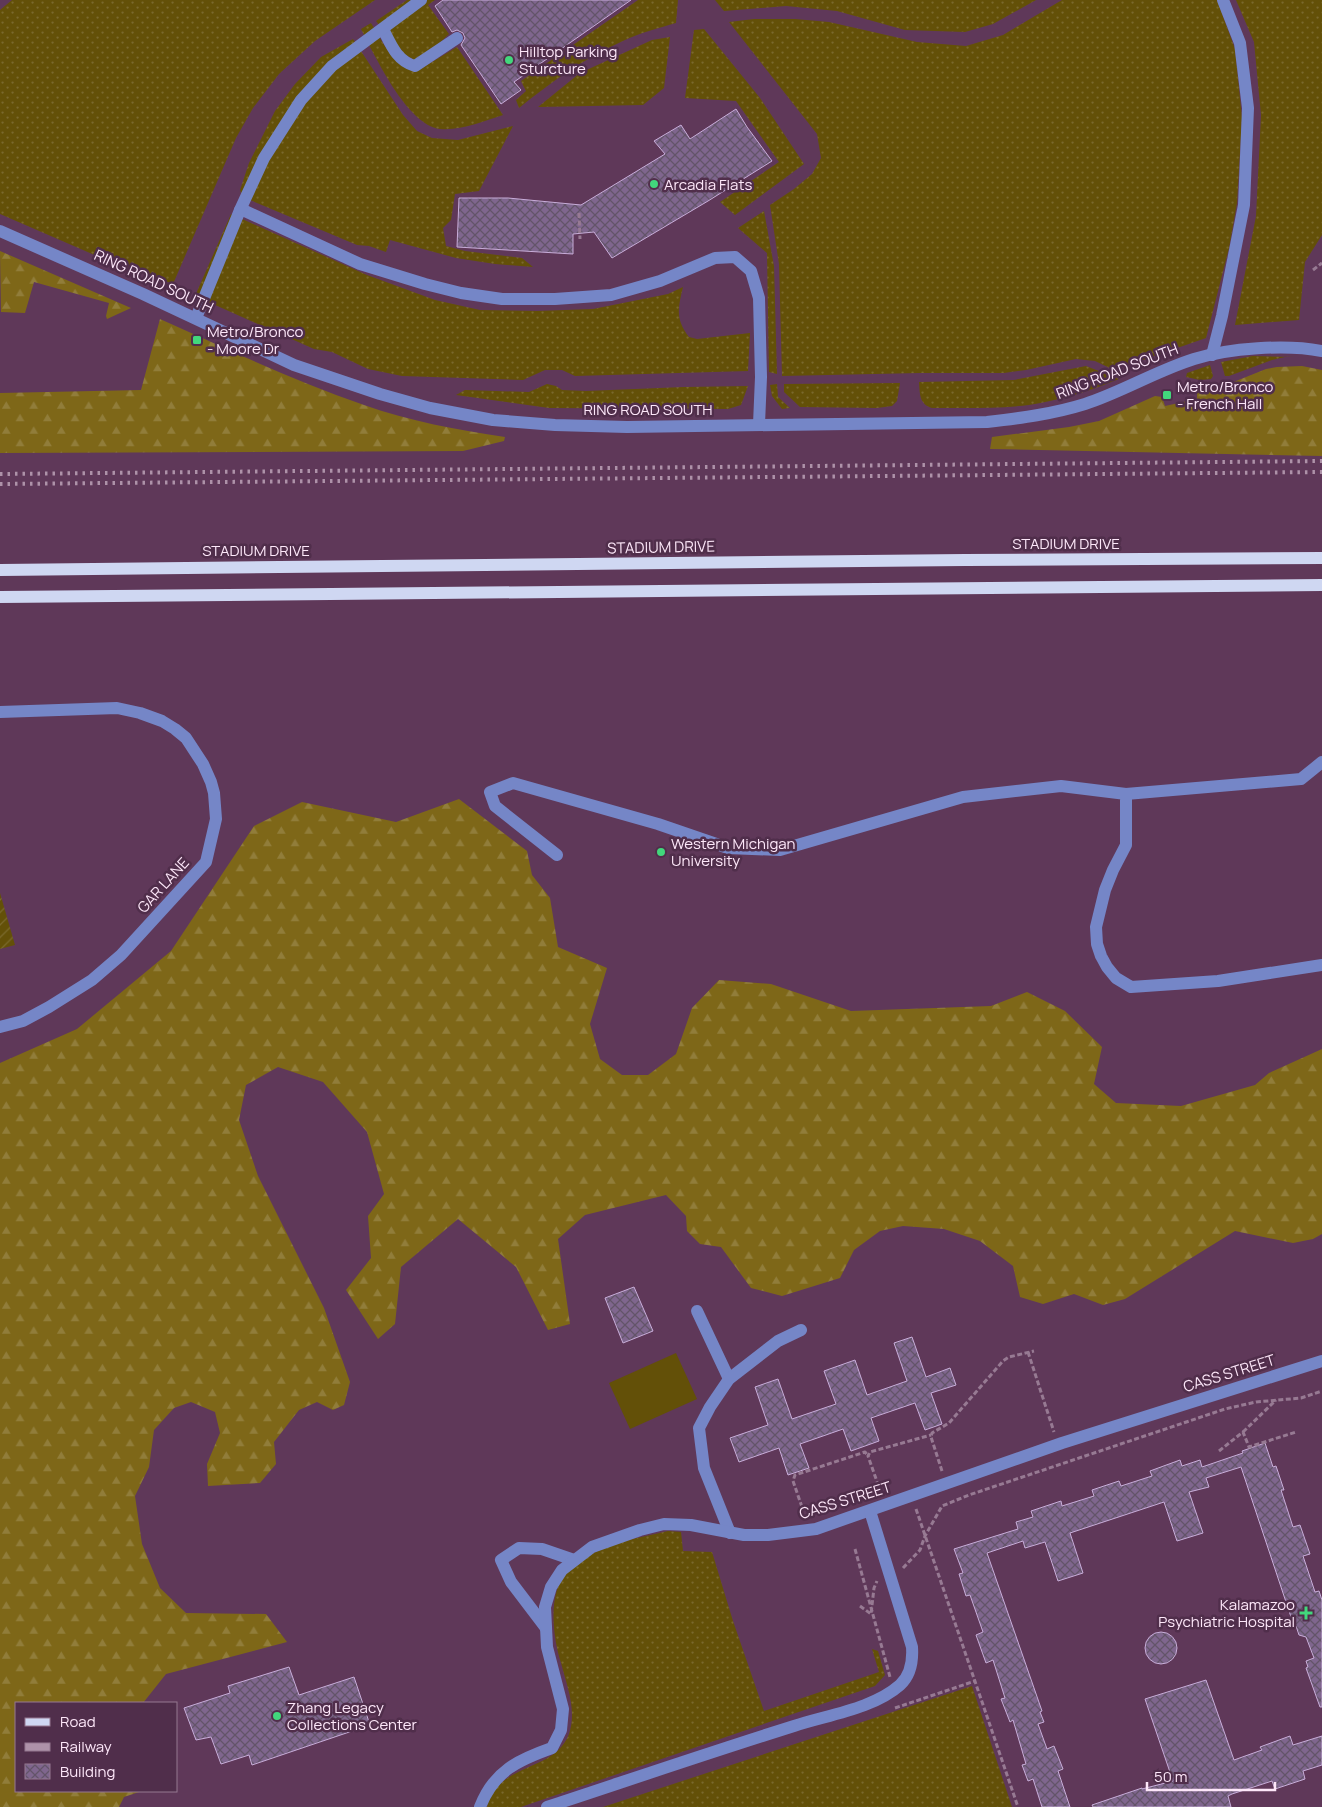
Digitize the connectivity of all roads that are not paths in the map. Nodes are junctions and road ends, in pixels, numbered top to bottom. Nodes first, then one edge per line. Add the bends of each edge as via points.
1 (421, 0) edge
2 (1223, 0) edge
3 (383, 29) junction
4 (457, 38) dead end
5 (240, 210) junction
6 (0, 231) edge
7 (196, 318) junction
8 (1322, 351) edge
9 (1212, 356) junction
10 (759, 424) junction
11 (1322, 558) edge
12 (0, 570) edge
13 (1322, 585) edge
14 (0, 597) edge
15 (0, 712) edge
16 (1322, 762) edge
17 (1126, 794) junction
18 (557, 855) dead end
19 (1322, 965) edge
20 (0, 1027) edge
21 (697, 1311) dead end
22 (801, 1330) dead end
23 (1322, 1361) edge
24 (729, 1379) junction
25 (870, 1511) junction
26 (730, 1533) junction
27 (574, 1560) junction
28 (546, 1629) junction
29 (480, 1807) edge
30 (547, 1807) edge

1 - 3 street
2 - 9 street via 1240,43 1248,108 1244,205
3 - 4 street via 399,58 415,66
3 - 5 street via 332,66 301,100 264,158
5 - 7 street
5 - 10 street via 360,264 461,293 502,299 611,294 660,281 714,258 735,257 751,271 759,298
6 - 7 street, RING ROAD SOUTH
7 - 10 street, RING ROAD SOUTH via 294,365 430,408 493,420 627,427
8 - 9 street, RING ROAD SOUTH via 1303,347 1246,349
9 - 10 street, RING ROAD SOUTH via 1195,359 1086,404 1037,417 988,422
11 - 12 main road, STADIUM DRIVE
13 - 14 main road
15 - 20 street, GAR LANE via 117,708 162,721 186,738 203,764 214,793 216,819 206,862 121,955 92,980 49,1007 23,1021
16 - 17 street via 1301,779
17 - 18 street via 1061,786 963,797 780,850 728,848 658,824 513,783 490,792 494,806
17 - 19 street via 1126,845 1112,870 1096,927 1101,956 1116,978 1131,987 1218,981
21 - 24 street
22 - 24 street via 778,1341
23 - 25 street, CASS STREET via 1133,1420
24 - 26 street via 699,1428 704,1468
25 - 26 street, CASS STREET via 816,1529 768,1535
25 - 30 street via 912,1647 913,1661 901,1684 861,1707
26 - 27 street, CASS STREET via 691,1524 664,1524 592,1547
27 - 28 street, CASS STREET via 562,1570 552,1587 545,1607
27 - 28 street via 542,1549 519,1548 501,1560 511,1582
28 - 29 street, CASS STREET via 547,1647 562,1708 561,1730 552,1748 519,1761 498,1776 488,1788

